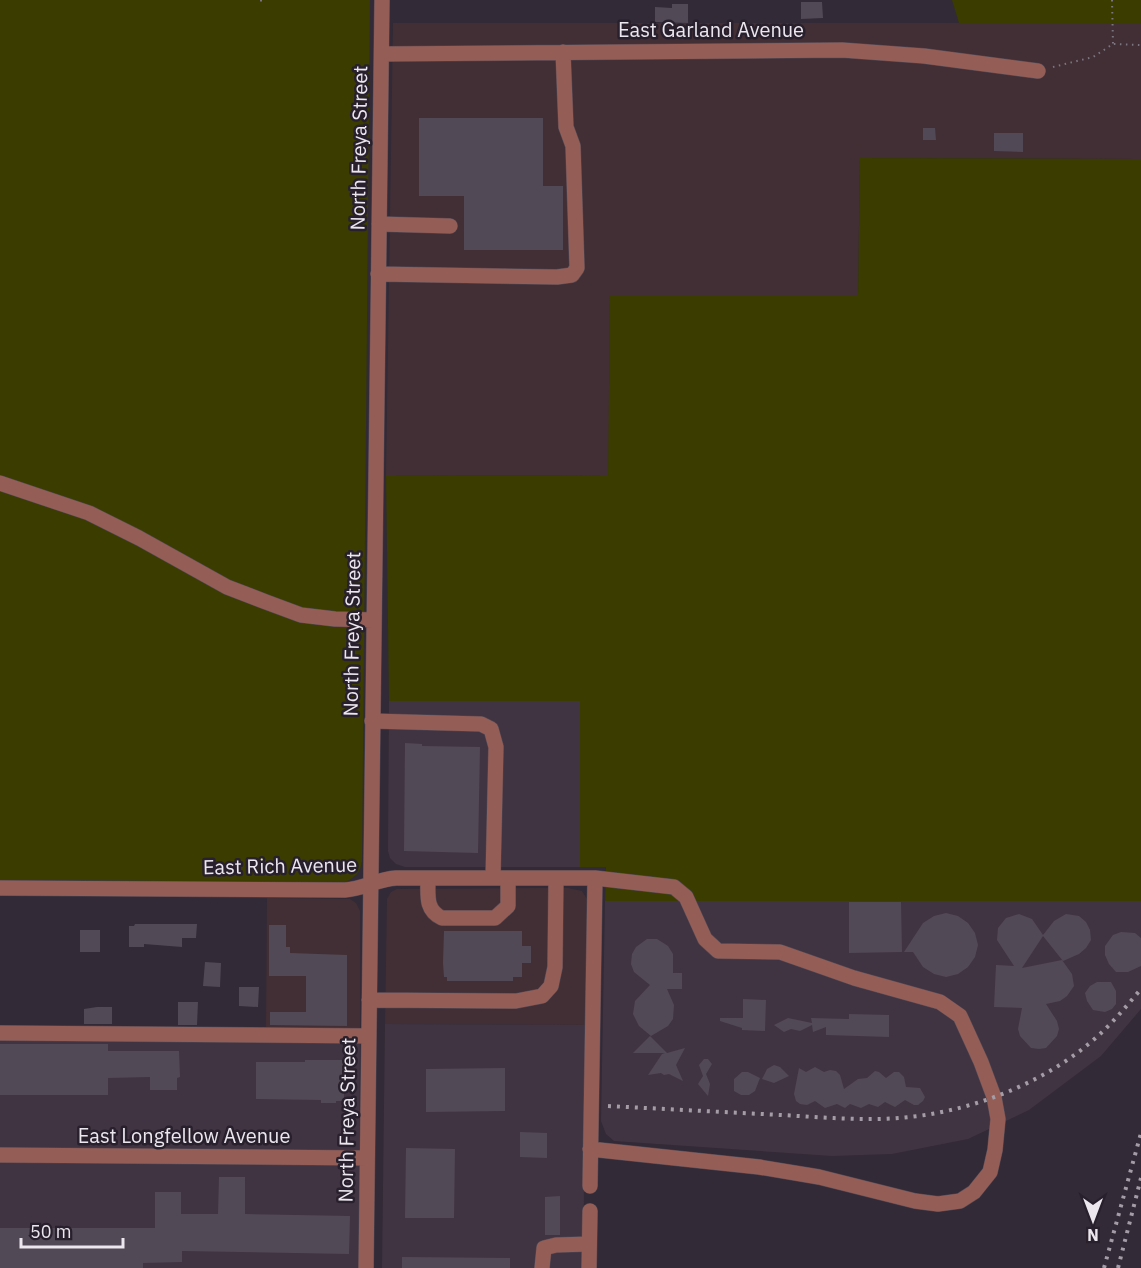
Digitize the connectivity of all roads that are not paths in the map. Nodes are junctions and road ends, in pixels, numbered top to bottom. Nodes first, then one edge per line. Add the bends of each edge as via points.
1 (382, 0) edge
2 (563, 52) junction
3 (382, 54) junction
4 (1038, 71) road end
5 (379, 224) junction
6 (450, 225) dead end
7 (378, 273) junction
8 (0, 483) edge
9 (373, 620) junction
10 (372, 721) junction
11 (428, 878) junction
12 (501, 878) junction
13 (556, 878) junction
14 (595, 878) junction
15 (371, 884) junction
16 (0, 888) edge
17 (369, 1000) junction
18 (0, 1033) edge
19 (369, 1036) junction
20 (590, 1149) junction
21 (0, 1155) edge
22 (367, 1158) junction
23 (590, 1186) dead end
24 (590, 1211) dead end
25 (589, 1244) junction
26 (366, 1268) edge
27 (542, 1268) edge
28 (589, 1268) edge

1 - 3 street, North Freya Street
2 - 3 street, East Garland Avenue
2 - 4 street, East Garland Avenue via 842,50
2 - 7 street via 566,127 573,147 575,182 577,268 572,275
3 - 5 street, North Freya Street
5 - 6 street
5 - 7 street, North Freya Street
7 - 9 street, North Freya Street
8 - 9 street via 89,513 226,587 266,602 302,615
9 - 10 street, North Freya Street
10 - 12 street via 481,724 491,729 496,747
10 - 15 street, North Freya Street
11 - 12 street, East Rich Avenue
11 - 12 street via 429,907 434,914 442,918 495,918 508,906
11 - 15 street, East Rich Avenue
12 - 13 street, East Rich Avenue
13 - 14 street, East Rich Avenue
13 - 17 street via 555,967 551,986 543,996 516,1001
14 - 20 street
14 - 20 street, East Rich Avenue via 674,887 686,897 705,939 718,951 780,952 940,1002 960,1016 981,1062 998,1119 990,1172 960,1202 938,1204 759,1167
15 - 16 street, East Rich Avenue via 345,890
15 - 17 street, North Freya Street
17 - 19 street, North Freya Street
18 - 19 street
19 - 22 street, North Freya Street
20 - 23 street
21 - 22 street, East Longfellow Avenue
22 - 26 street, North Freya Street
24 - 25 street
25 - 27 street via 544,1248
25 - 28 street

